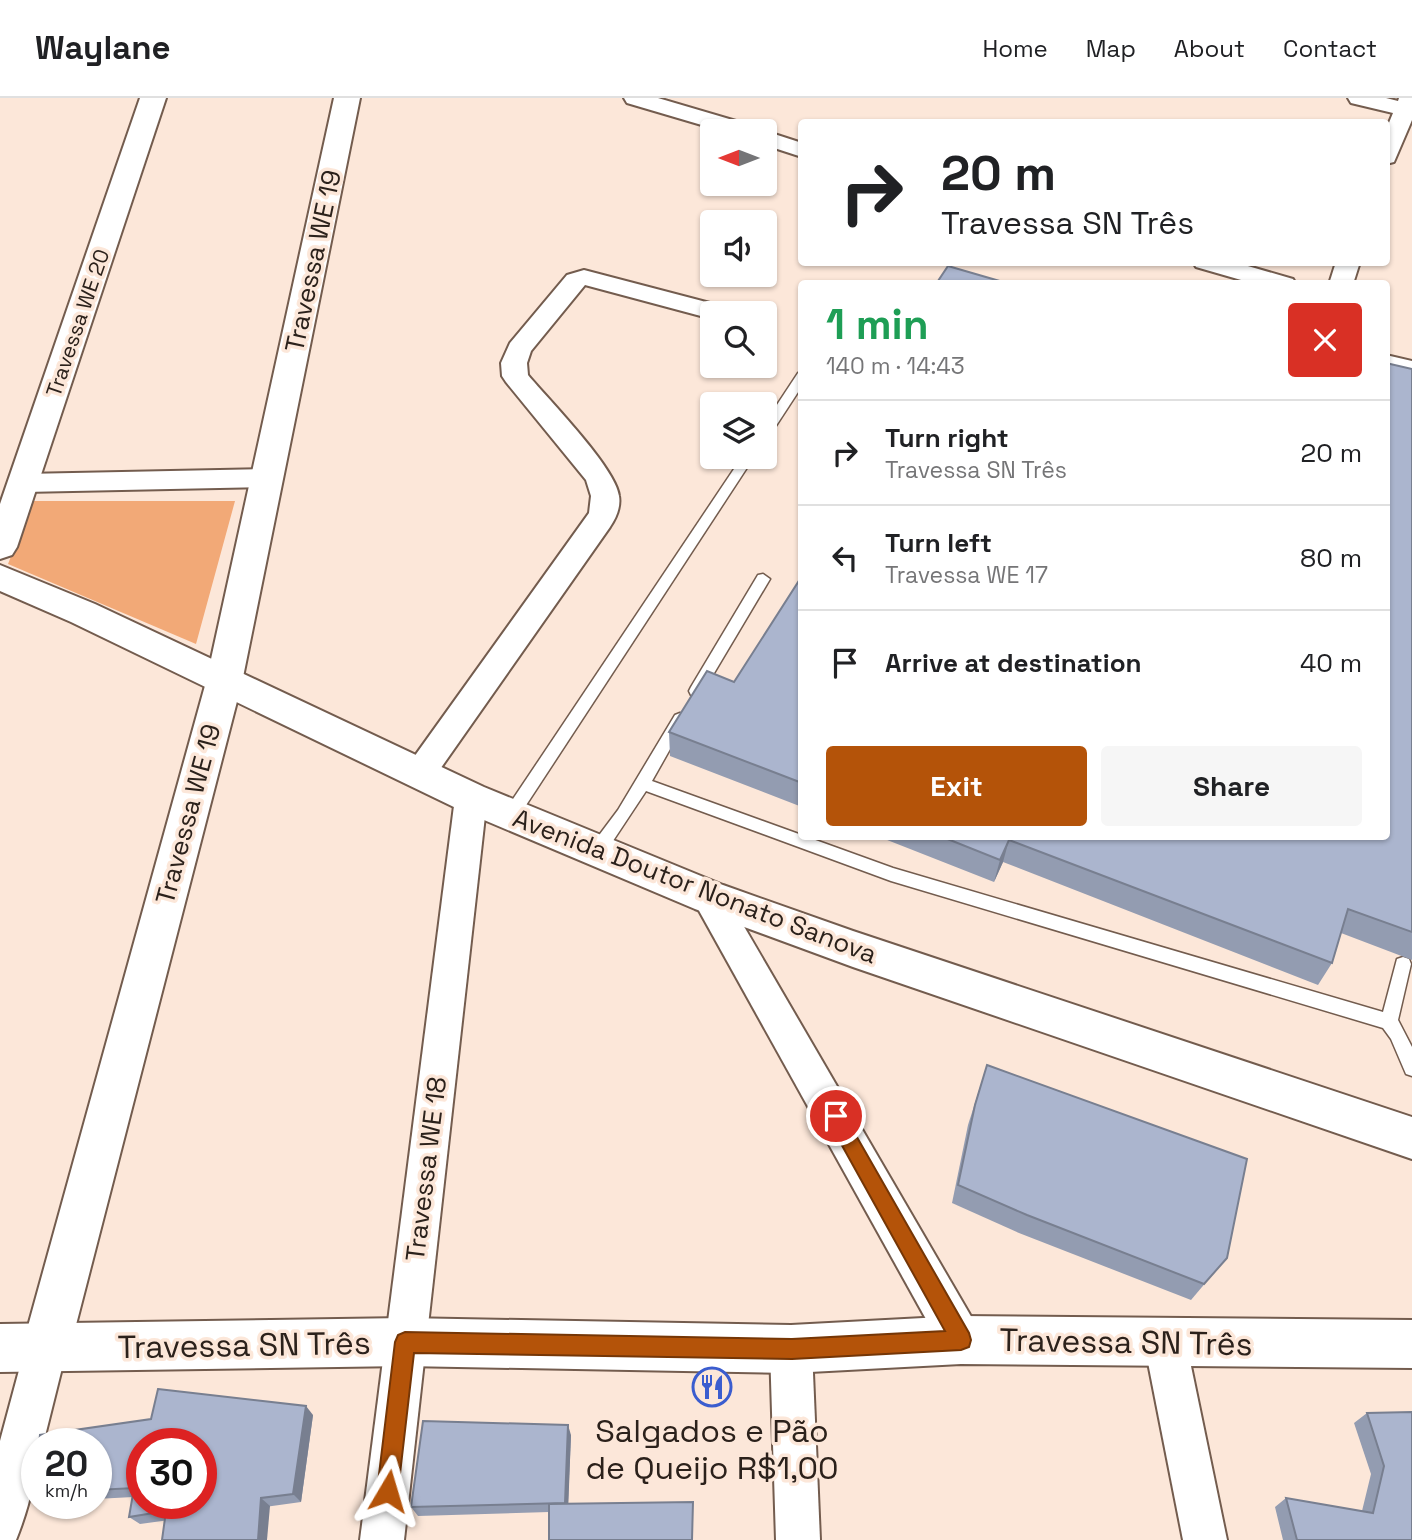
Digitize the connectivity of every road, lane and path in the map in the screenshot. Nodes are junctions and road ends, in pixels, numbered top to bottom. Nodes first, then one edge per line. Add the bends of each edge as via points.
1 (153, 98) edge
2 (346, 98) edge
3 (635, 98) edge
4 (1359, 98) edge
5 (1407, 104) edge
6 (705, 119) edge
7 (777, 142) edge
8 (1390, 147) edge
9 (798, 149) edge
10 (1219, 266) edge
11 (1270, 280) edge
12 (700, 308) edge
13 (1390, 364) edge
14 (1412, 369) edge
15 (798, 382) edge
16 (777, 414) edge
17 (740, 469) edge
18 (268, 478) junction
19 (24, 483) junction
20 (0, 547) edge
21 (0, 577) edge
22 (763, 579) dead end
23 (223, 682) junction
24 (420, 773) junction
25 (641, 783) junction
26 (471, 798) junction
27 (511, 815) junction
28 (597, 850) junction
29 (709, 897) junction
30 (1403, 964) edge
31 (1389, 1022) junction
32 (1412, 1068) edge
33 (1412, 1138) edge
34 (961, 1340) junction
35 (405, 1342) junction
36 (1165, 1342) junction
37 (1412, 1344) edge
38 (23, 1348) edge
39 (792, 1349) junction
40 (0, 1524) edge
41 (382, 1540) edge
42 (798, 1540) edge
43 (1205, 1540) edge

1 - 19 main road, Travessa WE 20
2 - 18 main road, Travessa WE 19
3 - 6 street
4 - 5 street
5 - 8 street
7 - 9 street
10 - 11 street
12 - 24 street via 584,277 576,280 519,349 515,376 596,474 606,489 607,505
13 - 14 street
15 - 16 lane
17 - 27 lane
18 - 19 street
18 - 23 main road, Travessa WE 19
19 - 20 main road, Travessa WE 20
21 - 23 main road, Avenida Doutor Nonato Sanova
22 - 25 lane
23 - 24 main road, Avenida Doutor Nonato Sanova
23 - 38 main road, Travessa WE 19
24 - 26 main road, Avenida Doutor Nonato Sanova
25 - 28 lane
25 - 31 lane via 891,874
26 - 27 main road, Avenida Doutor Nonato Sanova
26 - 35 street, Travessa WE 18
27 - 28 main road, Avenida Doutor Nonato Sanova
28 - 29 main road, Avenida Doutor Nonato Sanova
29 - 33 main road, Avenida Doutor Nonato Sanova
29 - 34 street
30 - 31 lane
31 - 32 lane
34 - 36 main road, Travessa SN Três
34 - 39 main road, Travessa SN Três
35 - 38 main road, Travessa SN Três
35 - 39 main road, Travessa SN Três
35 - 41 street, Travessa WE 18
36 - 37 main road, Travessa SN Três
36 - 43 street
38 - 40 street, Travessa WE 19
39 - 42 street

